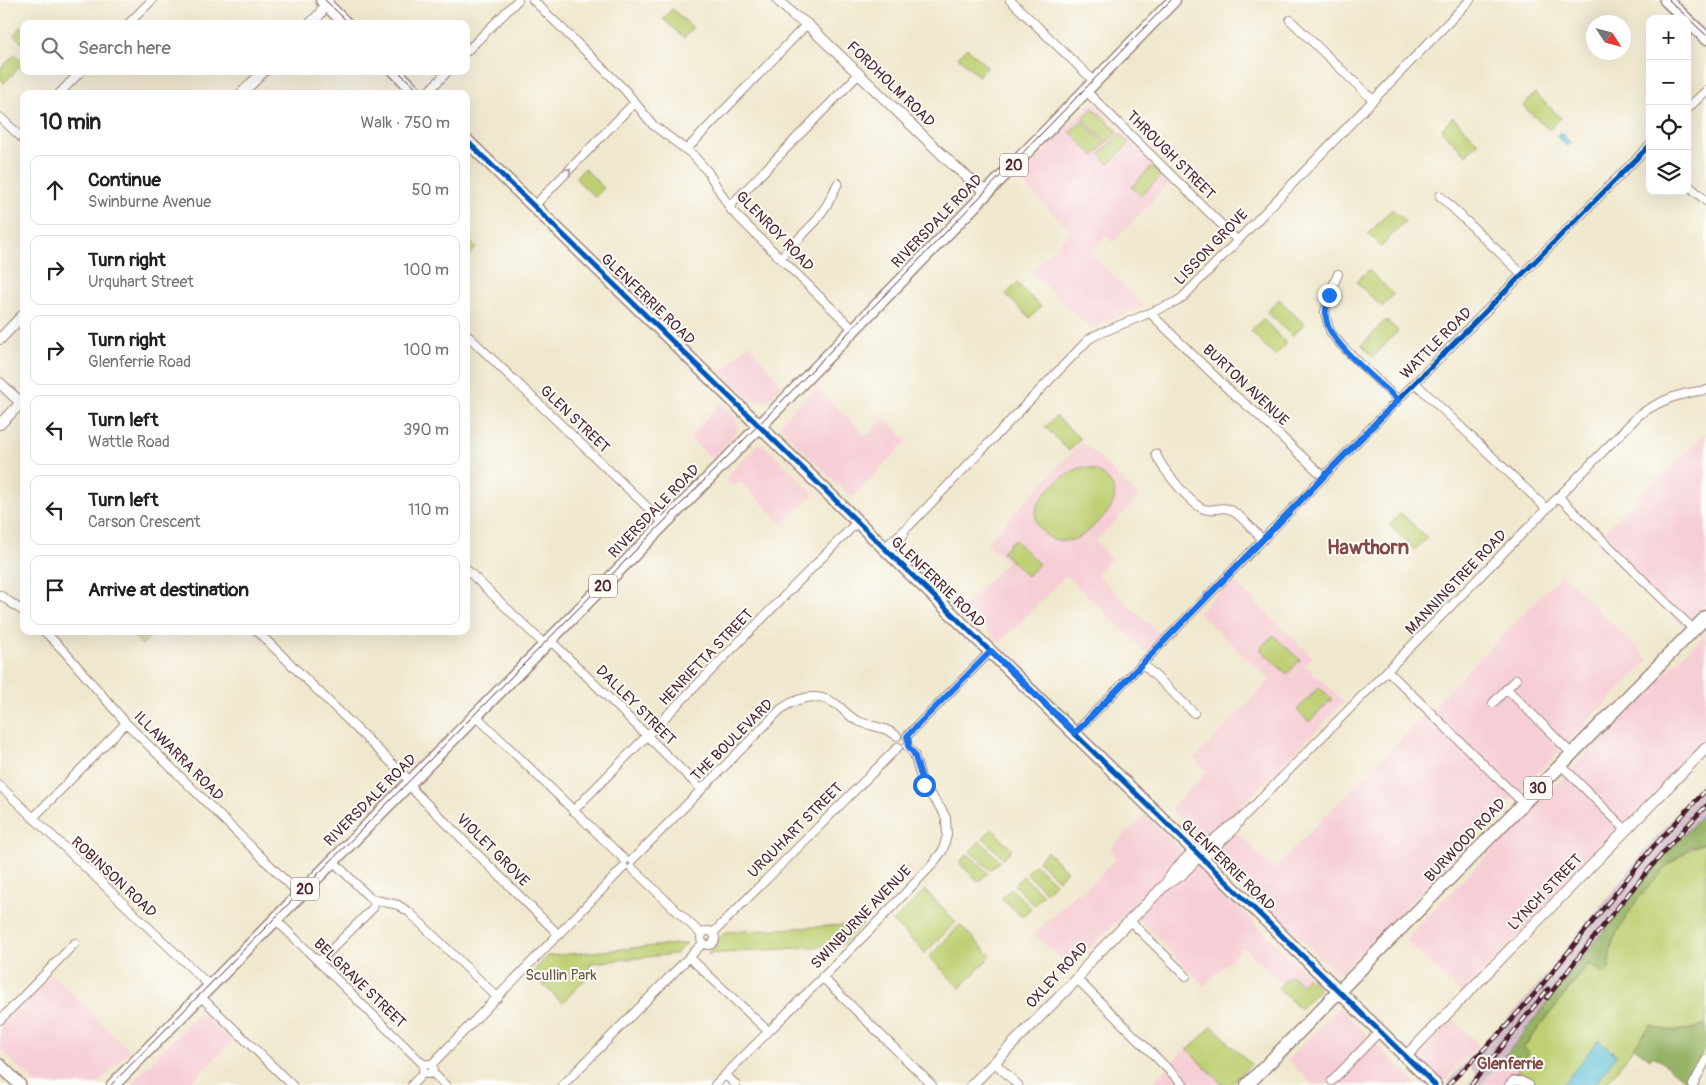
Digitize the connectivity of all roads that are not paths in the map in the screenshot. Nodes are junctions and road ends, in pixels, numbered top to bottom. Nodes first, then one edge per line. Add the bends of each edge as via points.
1 (152, 0) edge
2 (518, 0) edge
3 (532, 0) edge
4 (778, 0) edge
5 (788, 0) edge
6 (1010, 0) edge
7 (1174, 0) edge
8 (1470, 0) edge
9 (1666, 0) edge
10 (325, 1) edge
11 (1681, 15) edge
12 (132, 20) edge
13 (314, 20) edge
14 (342, 20) edge
15 (1290, 20) dead end
16 (807, 24) junction
17 (1691, 24) edge
18 (1706, 38) edge
19 (470, 48) edge
20 (860, 74) junction
21 (77, 75) edge
22 (260, 75) edge
23 (399, 75) edge
24 (444, 75) edge
25 (1090, 86) junction
26 (63, 90) edge
27 (245, 90) edge
28 (414, 90) edge
29 (430, 90) edge
30 (1706, 90) edge
31 (1373, 100) junction
32 (635, 102) junction
33 (1691, 105) edge
34 (0, 117) edge
35 (20, 133) edge
36 (470, 144) edge
37 (687, 149) junction
38 (1646, 150) edge
39 (838, 183) dead end
40 (1691, 188) edge
41 (984, 196) junction
42 (1440, 196) dead end
43 (1706, 201) edge
44 (534, 206) junction
45 (729, 207) junction
46 (1237, 240) junction
47 (780, 258) junction
48 (1338, 274) dead end
49 (1522, 274) junction
50 (1150, 313) junction
51 (20, 318) edge
52 (854, 330) junction
53 (470, 338) edge
54 (0, 339) edge
55 (0, 383) edge
56 (1415, 383) junction
57 (1706, 390) edge
58 (1398, 400) junction
59 (20, 402) edge
60 (20, 406) edge
61 (0, 424) edge
62 (761, 426) junction
63 (1156, 454) dead end
64 (1324, 477) junction
65 (1559, 497) junction
66 (1547, 509) junction
67 (858, 521) junction
68 (665, 524) junction
69 (1263, 540) junction
70 (887, 549) junction
71 (470, 573) edge
72 (0, 595) edge
73 (20, 609) edge
74 (1706, 617) edge
75 (1694, 630) junction
76 (48, 635) edge
77 (261, 635) edge
78 (548, 643) junction
79 (991, 651) junction
80 (1142, 663) junction
81 (1388, 672) junction
82 (1516, 679) dead end
83 (1506, 689) junction
84 (1492, 703) dead end
85 (1194, 713) dead end
86 (476, 716) junction
87 (126, 723) junction
88 (1075, 733) junction
89 (648, 736) junction
90 (897, 736) junction
91 (907, 736) junction
92 (898, 746) junction
93 (908, 746) junction
94 (1706, 748) edge
95 (1572, 754) junction
96 (1561, 765) junction
97 (410, 782) junction
98 (0, 786) edge
99 (701, 789) junction
100 (1523, 803) junction
101 (573, 811) junction
102 (33, 818) junction
103 (1626, 830) junction
104 (1199, 854) junction
105 (333, 861) junction
106 (628, 864) junction
107 (300, 895) junction
108 (375, 901) junction
109 (276, 919) junction
110 (1130, 921) junction
111 (713, 933) junction
112 (559, 935) junction
113 (703, 939) junction
114 (75, 944) dead end
115 (689, 957) junction
116 (319, 962) junction
117 (1186, 976) dead end
118 (822, 977) junction
119 (1077, 979) junction
120 (210, 986) junction
121 (1339, 991) junction
122 (200, 996) junction
123 (498, 998) junction
124 (0, 1020) edge
125 (768, 1031) junction
126 (1380, 1031) junction
127 (1406, 1056) junction
128 (1706, 1060) edge
129 (994, 1062) junction
130 (0, 1066) edge
131 (428, 1068) junction
132 (726, 1075) junction
133 (1332, 1081) dead end
134 (20, 1085) edge
135 (113, 1085) edge
136 (292, 1085) edge
137 (412, 1085) edge
138 (445, 1085) edge
139 (563, 1085) edge
140 (715, 1085) edge
141 (736, 1085) edge
142 (932, 1085) edge
143 (972, 1085) edge
144 (1018, 1085) edge
145 (1184, 1085) edge
146 (1247, 1085) edge
147 (1435, 1085) edge
148 (1510, 1085) edge
149 (1529, 1085) edge
150 (1693, 1085) edge

1 - 12 street
2 - 19 street
3 - 32 street, GLENROY ROAD
4 - 16 street, FORDHOLM ROAD
5 - 16 street, FORDHOLM ROAD
6 - 25 street, THROUGH STREET
7 - 25 main road, RIVERSDALE ROAD / 20
8 - 31 street, LISSON GROVE
9 - 11 main road
10 - 13 street
10 - 14 main road
15 - 31 street
16 - 20 street, FORDHOLM ROAD
16 - 37 street
17 - 18 main road
20 - 41 street, FORDHOLM ROAD
20 - 45 street
21 - 26 street
22 - 27 street
23 - 28 main road
24 - 29 street
25 - 41 main road, RIVERSDALE ROAD / 20
25 - 46 street, THROUGH STREET
30 - 33 street
31 - 46 street, LISSON GROVE
32 - 37 street, GLENROY ROAD via 659,130
44 -> 32 street
34 - 35 street
36 - 44 main road, GLENFERRIE ROAD
37 - 45 street, GLENROY ROAD via 708,172
38 - 49 street, WATTLE ROAD
39 - 47 street via 816,221
40 - 43 street
41 - 52 main road, RIVERSDALE ROAD / 20
42 - 49 street
44 - 62 main road, GLENFERRIE ROAD
45 - 47 street, GLENROY ROAD
46 - 50 street, LISSON GROVE via 1183,297
47 - 52 street, GLENROY ROAD
48 - 58 street via 1325,312 1331,333
49 - 56 street, WATTLE ROAD
50 - 64 street, BURTON AVENUE
50 - 70 street, LISSON GROVE via 1089,339
51 - 54 street
52 - 62 main road, RIVERSDALE ROAD / 20
53 - 68 street, GLEN STREET
55 - 59 street
56 - 58 street, WATTLE ROAD
56 - 66 street
57 - 65 street, MANNINGTREE ROAD via 1661,401 1639,415
58 - 64 street, WATTLE ROAD
60 - 61 street
62 - 67 main road, GLENFERRIE ROAD
62 - 68 main road, RIVERSDALE ROAD / 20
63 - 69 street via 1169,476 1200,507 1232,511
64 - 69 street, WATTLE ROAD
65 - 66 street, MANNINGTREE ROAD
65 - 75 street
66 - 81 street, MANNINGTREE ROAD
67 - 70 main road, GLENFERRIE ROAD
67 - 89 street, HENRIETTA STREET
68 - 78 main road, RIVERSDALE ROAD / 20
69 - 80 street, WATTLE ROAD
70 - 79 main road, GLENFERRIE ROAD
71 - 78 street, DALLEY STREET
72 - 73 street
74 - 75 main road, BURWOOD ROAD / 30
75 - 95 main road, BURWOOD ROAD / 30
76 - 87 street, ILLAWARRA ROAD
77 - 97 street, VIOLET GROVE
78 - 86 main road, RIVERSDALE ROAD / 20
78 - 89 street, DALLEY STREET
79 - 88 main road, GLENFERRIE ROAD
79 - 91 street
80 - 85 street
80 - 88 street, WATTLE ROAD
81 - 100 street
81 - 104 street, MANNINGTREE ROAD via 1241,819 1228,826
82 - 83 street
83 - 84 street
83 - 95 street
86 - 97 main road, RIVERSDALE ROAD / 20
86 - 101 street
87 - 102 street
87 - 107 street, ILLAWARRA ROAD
88 - 104 main road, GLENFERRIE ROAD
89 - 99 street, DALLEY STREET
89 - 101 street, HENRIETTA STREET
90 - 91 street
90 - 92 street
90 - 99 street, THE BOULEVARD via 890,730 857,721 834,703 807,697 781,709
91 - 93 street
92 - 93 street
92 - 111 street, URQUHART STREET
93 - 118 street, SWINBURNE AVENUE via 914,754 924,785 946,818 946,842 932,865
94 - 103 street, LYNCH STREET
95 - 96 main road, BURWOOD ROAD / 30
96 - 100 main road, BURWOOD ROAD / 30
96 - 103 street
97 - 105 main road, RIVERSDALE ROAD / 20
97 - 112 street, VIOLET GROVE via 414,790
98 - 102 street, ROBINSON ROAD
99 - 106 street, THE BOULEVARD
100 - 121 main road, BURWOOD ROAD / 30
101 - 106 street
102 - 120 street, ROBINSON ROAD
103 - 127 street, LYNCH STREET
104 - 110 street, OXLEY ROAD via 1181,875 1165,885
104 - 121 main road, GLENFERRIE ROAD
105 - 107 main road, RIVERSDALE ROAD / 20
105 - 108 street
106 - 112 street, THE BOULEVARD
106 - 113 street
107 - 109 main road, RIVERSDALE ROAD / 20
108 - 116 street via 373,908
108 - 123 street via 398,905 410,912
109 - 116 street, BELGRAVE STREET
109 - 120 main road, RIVERSDALE ROAD / 20
110 - 117 street
110 - 119 street, OXLEY ROAD
111 - 113 street via 708,931
111 - 113 street via 713,943 709,945
112 - 123 street, THE BOULEVARD
113 - 115 street
114 - 124 street
115 - 125 street
115 - 139 street
116 - 131 street, BELGRAVE STREET
118 - 125 street, SWINBURNE AVENUE
118 - 142 street
119 - 129 street, OXLEY ROAD
119 - 145 street
120 - 122 main road, RIVERSDALE ROAD / 20
121 - 126 main road, GLENFERRIE ROAD
121 - 146 main road, BURWOOD ROAD / 30
122 - 135 main road, RIVERSDALE ROAD / 20
122 - 136 street
123 - 131 street, THE BOULEVARD
125 - 132 street, SWINBURNE AVENUE
126 - 127 main road, GLENFERRIE ROAD
126 - 133 street
127 - 147 main road, GLENFERRIE ROAD
128 - 150 street
129 - 143 street, OXLEY ROAD
129 - 144 street
130 - 134 main road
131 - 137 street, THE BOULEVARD
131 - 138 street, BELGRAVE STREET
132 - 140 street, SWINBURNE AVENUE
132 - 141 street
148 - 149 street via 1521,1080

